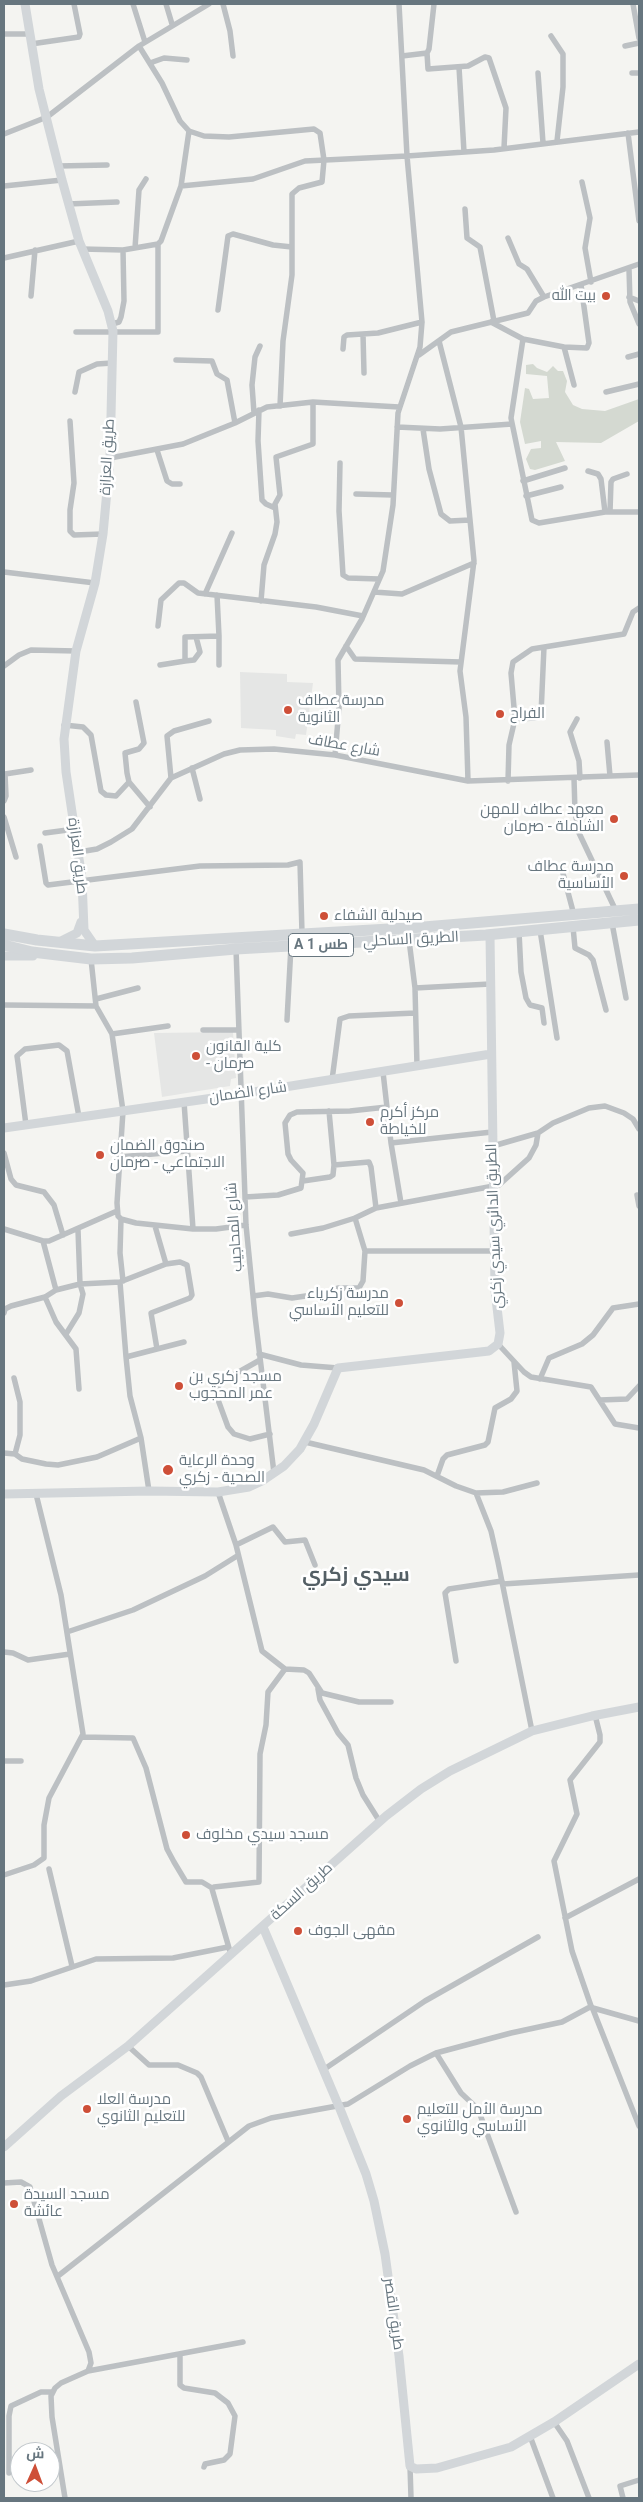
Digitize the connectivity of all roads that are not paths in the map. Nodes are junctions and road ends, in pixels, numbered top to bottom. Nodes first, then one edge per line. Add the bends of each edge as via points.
1 (26, 4) edge
2 (74, 4) edge
3 (133, 4) edge
4 (166, 4) edge
5 (209, 4) edge
6 (223, 4) edge
7 (399, 4) edge
8 (434, 4) edge
9 (633, 4) edge
10 (172, 24) junction
11 (4, 34) edge
12 (30, 34) junction
13 (550, 36) dead end
14 (639, 38) edge
15 (145, 42) junction
16 (639, 43) edge
17 (32, 44) junction
18 (139, 46) junction
19 (625, 46) dead end
20 (427, 53) junction
21 (233, 56) dead end
22 (402, 56) junction
23 (187, 60) dead end
24 (150, 63) junction
25 (460, 67) junction
26 (538, 73) dead end
27 (632, 73) dead end
28 (639, 73) edge
29 (47, 117) junction
30 (189, 131) junction
31 (639, 132) edge
32 (628, 133) junction
33 (4, 134) edge
34 (558, 141) junction
35 (543, 143) junction
36 (504, 148) junction
37 (464, 152) junction
38 (407, 156) junction
39 (324, 160) junction
40 (58, 166) junction
41 (107, 166) dead end
42 (146, 179) dead end
43 (62, 180) junction
44 (582, 182) dead end
45 (4, 186) edge
46 (181, 186) junction
47 (117, 202) dead end
48 (68, 204) junction
49 (466, 209) dead end
50 (639, 221) edge
51 (508, 238) dead end
52 (158, 244) junction
53 (81, 245) junction
54 (292, 247) junction
55 (135, 248) junction
56 (35, 250) junction
57 (123, 250) junction
58 (4, 258) edge
59 (639, 264) edge
60 (629, 269) junction
61 (591, 282) junction
62 (581, 285) junction
63 (32, 296) dead end
64 (544, 297) junction
65 (629, 297) junction
66 (639, 301) edge
67 (218, 310) dead end
68 (492, 321) junction
69 (422, 322) junction
70 (639, 324) edge
71 (112, 327) junction
72 (76, 332) dead end
73 (363, 334) junction
74 (523, 339) junction
75 (438, 341) junction
76 (260, 346) dead end
77 (564, 347) junction
78 (343, 349) dead end
79 (639, 354) edge
80 (420, 355) junction
81 (628, 357) dead end
82 (176, 360) dead end
83 (112, 363) junction
84 (364, 373) dead end
85 (639, 384) edge
86 (574, 386) dead end
87 (75, 392) dead end
88 (606, 392) dead end
89 (313, 402) junction
90 (280, 406) junction
91 (399, 407) junction
92 (256, 412) junction
93 (70, 421) dead end
94 (235, 423) junction
95 (512, 424) junction
96 (397, 427) junction
97 (461, 427) junction
98 (423, 429) junction
99 (157, 450) junction
100 (110, 458) junction
101 (340, 463) dead end
102 (565, 468) dead end
103 (588, 471) dead end
104 (627, 474) dead end
105 (523, 481) junction
106 (180, 484) dead end
107 (561, 487) dead end
108 (356, 494) dead end
109 (393, 495) junction
110 (526, 496) junction
111 (275, 508) junction
112 (608, 512) junction
113 (639, 512) edge
114 (470, 520) junction
115 (232, 533) dead end
116 (103, 534) junction
117 (474, 563) junction
118 (4, 572) edge
119 (379, 579) junction
120 (95, 583) junction
121 (374, 592) junction
122 (205, 594) junction
123 (217, 595) junction
124 (261, 601) junction
125 (639, 608) edge
126 (363, 616) junction
127 (158, 626) dead end
128 (219, 636) junction
129 (196, 637) junction
130 (346, 646) junction
131 (544, 647) junction
132 (76, 651) junction
133 (185, 661) junction
134 (461, 662) junction
135 (160, 665) dead end
136 (219, 665) dead end
137 (4, 666) edge
138 (136, 702) dead end
139 (515, 719) junction
140 (577, 719) dead end
141 (209, 721) dead end
142 (64, 725) junction
143 (607, 742) dead end
144 (335, 755) junction
145 (192, 768) junction
146 (31, 770) dead end
147 (639, 775) edge
148 (610, 776) junction
149 (171, 778) junction
150 (577, 778) junction
151 (468, 781) junction
152 (508, 781) junction
153 (129, 782) junction
154 (200, 799) dead end
155 (4, 801) edge
156 (150, 808) junction
157 (4, 817) edge
158 (74, 829) junction
159 (45, 833) dead end
160 (40, 846) dead end
161 (79, 852) junction
162 (16, 857) dead end
163 (561, 866) dead end
164 (82, 879) junction
165 (639, 908) edge
166 (616, 911) junction
167 (83, 917) junction
168 (639, 920) edge
169 (574, 921) junction
170 (612, 923) junction
171 (540, 930) junction
172 (356, 931) junction
173 (519, 932) junction
174 (302, 933) junction
175 (4, 934) edge
176 (490, 935) junction
177 (409, 940) junction
178 (56, 943) junction
179 (357, 943) junction
180 (4, 945) edge
181 (95, 946) junction
182 (291, 946) junction
183 (236, 949) junction
184 (53, 955) junction
185 (4, 956) edge
186 (91, 959) junction
187 (490, 984) junction
188 (138, 988) dead end
189 (415, 988) junction
190 (626, 998) dead end
191 (96, 999) junction
192 (4, 1005) edge
193 (96, 1006) junction
194 (606, 1010) dead end
195 (416, 1013) junction
196 (287, 1020) dead end
197 (544, 1023) dead end
198 (168, 1026) dead end
199 (203, 1030) dead end
200 (238, 1030) junction
201 (112, 1034) junction
202 (557, 1038) dead end
203 (492, 1054) junction
204 (416, 1066) junction
205 (383, 1072) junction
206 (332, 1080) junction
207 (241, 1094) junction
208 (184, 1102) junction
209 (387, 1107) junction
210 (122, 1111) junction
211 (328, 1111) junction
212 (79, 1117) junction
213 (26, 1125) junction
214 (4, 1128) edge
215 (639, 1130) edge
216 (492, 1132) junction
217 (538, 1133) junction
218 (391, 1143) junction
219 (493, 1146) junction
220 (187, 1151) junction
221 (4, 1154) edge
222 (119, 1157) junction
223 (334, 1165) junction
224 (303, 1181) junction
225 (493, 1187) junction
226 (637, 1195) dead end
227 (245, 1197) junction
228 (401, 1203) junction
229 (639, 1206) edge
230 (376, 1208) junction
231 (117, 1211) junction
232 (355, 1218) junction
233 (121, 1219) junction
234 (246, 1225) junction
235 (155, 1226) junction
236 (193, 1229) junction
237 (4, 1230) edge
238 (78, 1230) junction
239 (290, 1234) dead end
240 (63, 1235) junction
241 (44, 1241) junction
242 (365, 1251) junction
243 (494, 1251) junction
244 (166, 1264) junction
245 (122, 1281) junction
246 (80, 1284) junction
247 (56, 1290) junction
248 (253, 1296) junction
249 (45, 1297) junction
250 (639, 1304) edge
251 (4, 1309) edge
252 (66, 1334) junction
253 (184, 1342) dead end
254 (498, 1344) junction
255 (157, 1349) junction
256 (126, 1357) junction
257 (260, 1357) junction
258 (514, 1362) junction
259 (338, 1368) junction
260 (14, 1378) dead end
261 (540, 1379) junction
262 (639, 1386) edge
263 (79, 1389) dead end
264 (600, 1400) junction
265 (639, 1428) edge
266 (270, 1434) junction
267 (140, 1438) junction
268 (305, 1442) junction
269 (4, 1453) edge
270 (15, 1454) junction
271 (274, 1473) junction
272 (437, 1476) junction
273 (537, 1483) dead end
274 (149, 1491) junction
275 (218, 1492) junction
276 (476, 1493) junction
277 (4, 1494) edge
278 (36, 1494) junction
279 (236, 1545) junction
280 (237, 1556) junction
281 (315, 1565) dead end
282 (639, 1575) edge
283 (502, 1583) junction
284 (67, 1632) junction
285 (4, 1652) edge
286 (70, 1654) junction
287 (456, 1661) dead end
288 (286, 1669) junction
289 (318, 1689) junction
290 (391, 1702) dead end
291 (639, 1707) edge
292 (595, 1715) junction
293 (532, 1731) junction
294 (82, 1737) junction
295 (21, 1760) dead end
296 (4, 1761) edge
297 (380, 1822) junction
298 (48, 1869) dead end
299 (4, 1874) edge
300 (639, 1879) edge
301 (212, 1888) junction
302 (565, 1918) junction
303 (263, 1927) junction
304 (538, 1936) dead end
305 (229, 1951) junction
306 (72, 1966) junction
307 (4, 1985) edge
308 (592, 2007) junction
309 (639, 2021) edge
310 (128, 2046) junction
311 (436, 2053) junction
312 (323, 2070) junction
313 (338, 2106) junction
314 (639, 2126) edge
315 (228, 2140) junction
316 (4, 2147) edge
317 (4, 2183) edge
318 (516, 2212) dead end
319 (58, 2276) junction
320 (244, 2342) dead end
321 (180, 2354) junction
322 (639, 2364) edge
323 (88, 2371) junction
324 (52, 2392) junction
325 (554, 2422) junction
326 (530, 2436) junction
327 (410, 2466) junction
328 (204, 2467) dead end
329 (9, 2473) dead end
330 (639, 2480) edge
331 (65, 2498) edge
332 (411, 2498) edge
333 (552, 2498) edge
334 (588, 2498) edge
335 (623, 2498) edge

1 - 12 street, طريق العزازة
2 - 17 street via 78,37
3 - 15 street
4 - 10 street
5 - 10 street
6 - 21 street
7 - 22 street
8 - 20 street
9 - 14 street
10 - 15 street
11 - 12 street
12 - 17 street, طريق العزازة
13 - 34 street via 563,54
15 - 18 street
16 - 19 street
17 - 29 street, طريق العزازة via 38,89
18 - 24 street
18 - 29 street
20 - 22 street
20 - 25 street via 427,69
22 - 38 street
23 - 24 street via 164,58
24 - 30 street via 180,121
25 - 36 street via 470,66 485,57 490,60 506,112
25 - 37 street
26 - 35 street
27 - 28 street
29 - 33 street
29 - 40 street, طريق العزازة
30 - 39 street via 204,136 229,137 314,129 320,133
30 - 46 street
31 - 32 street
32 - 34 street
32 - 50 street
34 - 35 street
35 - 36 street
36 - 37 street
37 - 38 street
38 - 39 street
38 - 69 street
39 - 46 street via 297,163 252,178
39 - 54 street via 322,182 298,188 292,194
40 - 41 street
40 - 43 street, طريق العزازة
42 - 55 street via 139,190
43 - 45 street
43 - 48 street, طريق العزازة
44 - 61 street via 590,218 585,248
46 - 52 street via 162,241
47 - 48 street
48 - 53 street, طريق العزازة
49 - 68 street via 467,238 480,247
51 - 64 street via 519,264 527,270
52 - 55 street
52 - 71 street via 158,332
53 - 56 street
53 - 57 street
53 - 71 street, طريق العزازة
54 - 67 street via 233,234 228,236
54 - 90 street
55 - 57 street
56 - 58 street
56 - 63 street
57 - 71 street via 124,301 119,322
59 - 60 street
60 - 61 street
60 - 65 street
61 - 62 street
62 - 64 street
62 - 77 street via 588,346
64 - 68 street via 536,301 528,313
65 - 66 street
65 - 70 street
68 - 74 street
68 - 75 street via 459,329
69 - 73 street
69 - 80 street
71 - 72 street
71 - 83 street, طريق العزازة
73 - 78 street via 346,335
73 - 84 street
74 - 77 street
74 - 95 street
75 - 80 street
75 - 97 street
76 - 92 street via 255,357 252,384
77 - 86 street
79 - 81 street
80 - 91 street
82 - 94 street via 212,361 217,374 227,380
83 - 87 street via 97,364 78,372
83 - 100 street, طريق العزازة
85 - 88 street
89 - 90 street
89 - 91 street
89 - 111 street via 313,444 276,457 280,492
90 - 92 street
91 - 96 street
92 - 94 street
92 - 111 street via 262,500
93 - 116 street via 74,483 70,531 74,535
94 - 99 street via 183,444
95 - 97 street
95 - 105 street
96 - 98 street
96 - 109 street
97 - 98 street
97 - 114 street
98 - 114 street via 441,514 450,521
99 - 100 street
99 - 106 street via 167,481
100 - 116 street, طريق العزازة
101 - 119 street via 343,576
102 - 105 street
103 - 112 street via 598,474 601,479
104 - 112 street via 612,480
105 - 110 street
107 - 110 street
108 - 109 street
109 - 119 street via 386,557
110 - 112 street via 531,518 537,523
111 - 124 street via 277,522 264,565
112 - 113 street
114 - 117 street
115 - 122 street
116 - 120 street, طريق العزازة
117 - 121 street via 402,594
117 - 134 street
118 - 120 street
119 - 121 street
120 - 132 street, طريق العزازة
121 - 126 street
122 - 123 street
122 - 127 street via 195,592 184,583 175,585 160,603
123 - 124 street
123 - 128 street
124 - 126 street via 316,606
125 - 131 street via 633,612 624,634
126 - 130 street
128 - 129 street
128 - 136 street
129 - 133 street via 200,652 194,660
129 - 133 street via 183,640
130 - 134 street via 355,658
130 - 144 street via 338,660 339,708
131 - 139 street via 526,652 511,665
131 - 139 street via 540,714 536,718
132 - 137 street via 31,650
132 - 142 street, طريق العزازة
133 - 135 street
134 - 151 street
138 - 153 street via 144,743 139,749 125,753
139 - 152 street via 509,745
140 - 150 street via 570,732 579,761
141 - 149 street via 167,736
142 - 153 street via 89,731 94,742 101,791 116,796
142 - 158 street, طريق العزازة via 66,772
143 - 148 street
144 - 145 street, شارع عطاف via 257,748 224,754
144 - 151 street, شارع عطاف
145 - 149 street, شارع عطاف
145 - 154 street
146 - 155 street via 5,774
147 - 148 street, شارع عطاف
148 - 150 street, شارع عطاف
149 - 156 street, شارع عطاف
150 - 152 street, شارع عطاف
150 - 166 street via 579,833
151 - 152 street, شارع عطاف
153 - 156 street
156 - 161 street, شارع عطاف via 124,835 98,849
157 - 162 street
158 - 159 street
158 - 161 street, طريق العزازة
160 - 164 street via 47,884 61,885
161 - 164 street, طريق العزازة
163 - 169 street
164 - 167 street, طريق العزازة
164 - 174 street via 200,866 288,865 300,862
165 - 166 highway, الطريق الساحلي / A 1 طس
166 - 169 highway, الطريق الساحلي / A 1 طس
167 - 178 street via 77,933
167 - 181 street, طريق العزازة via 85,933
168 - 170 highway, الطريق الساحلي / A 1 طس
169 - 170 highway, الطريق الساحلي / A 1 طس
169 - 171 highway, الطريق الساحلي / A 1 طس
169 - 172 highway, الطريق الساحلي / A 1 طس
169 - 194 street via 575,948 593,960
170 - 190 street
171 - 173 highway, الطريق الساحلي / A 1 طس
171 - 202 street
172 - 174 highway, الطريق الساحلي / A 1 طس
172 - 179 highway
173 - 176 highway, الطريق الساحلي / A 1 طس
173 - 197 street via 526,998 530,1005 542,1008
174 - 181 highway, الطريق الساحلي / A 1 طس
175 - 178 highway, الطريق الساحلي / A 1 طس
176 - 177 highway, الطريق الساحلي / A 1 طس
176 - 187 street, الطريق الدائري سيدي زكري
177 - 179 highway, الطريق الساحلي / A 1 طس
177 - 189 street
178 - 181 highway, الطريق الساحلي / A 1 طس
179 - 182 highway, الطريق الساحلي / A 1 طس
180 - 184 highway, الطريق الساحلي / A 1 طس
182 - 183 highway, الطريق الساحلي / A 1 طس
182 - 196 street
183 - 186 highway, الطريق الساحلي / A 1 طس
183 - 200 street, شارع المحاجيب
184 - 185 street
184 - 186 highway, الطريق الساحلي / A 1 طس
186 - 191 street
187 - 189 street
187 - 203 street, الطريق الدائري سيدي زكري
188 - 191 street
189 - 195 street
191 - 193 street
192 - 193 street
193 - 201 street
195 - 204 street
195 - 206 street via 340,1019
198 - 201 street
199 - 200 street
200 - 207 street, شارع المحاجيب
201 - 210 street
203 - 204 street, شارع الضمان
203 - 216 street, الطريق الدائري سيدي زكري
204 - 205 street, شارع الضمان
205 - 206 street, شارع الضمان
205 - 209 street
206 - 207 street, شارع الضمان
207 - 208 street, شارع الضمان
207 - 227 street, شارع المحاجيب
208 - 210 street, شارع الضمان
208 - 220 street
209 - 211 street
209 - 218 street
210 - 212 street, شارع الضمان
210 - 222 street
211 - 223 street
211 - 224 street via 297,1112 290,1115 285,1124 288,1154 304,1173
212 - 213 street, شارع الضمان
212 - 213 street via 67,1051 59,1045 24,1049 18,1056 18,1063
213 - 214 street, شارع الضمان
215 - 217 street via 630,1116 600,1106
216 - 218 street
216 - 219 street, الطريق الدائري سيدي زكري
217 - 219 street
217 - 225 street via 529,1158 504,1183
218 - 228 street
219 - 225 street, الطريق الدائري سيدي زكري
220 - 222 street
220 - 236 street
221 - 240 street via 16,1185 44,1192 54,1205
222 - 231 street
223 - 224 street via 330,1177
223 - 230 street via 369,1162
224 - 227 street via 301,1188 294,1192
225 - 228 street
225 - 243 street, الطريق الدائري سيدي زكري
226 - 229 street
227 - 234 street, شارع المحاجيب
228 - 230 street
230 - 232 street
231 - 233 street
231 - 238 street
232 - 239 street
232 - 242 street
233 - 235 street
233 - 245 street
234 - 236 street
234 - 248 street, شارع المحاجيب
235 - 236 street
235 - 244 street
237 - 241 street
238 - 240 street
238 - 246 street
240 - 241 street
241 - 247 street
242 - 243 street
242 - 248 street via 363,1281 359,1288 338,1288 292,1298 268,1294
243 - 254 street, الطريق الدائري سيدي زكري
244 - 245 street
244 - 255 street via 180,1262 187,1265 192,1295 179,1304 152,1313
245 - 246 street
245 - 256 street
246 - 247 street
246 - 252 street via 83,1294 79,1313
247 - 249 street
248 - 257 street, شارع المحاجيب
249 - 251 street
249 - 252 street via 56,1322
250 - 261 street via 612,1308 593,1335 582,1344 549,1358
252 - 263 street via 76,1349
253 - 255 street
254 - 258 street
254 - 259 street via 489,1351
255 - 256 street
256 - 267 street via 130,1396
257 - 259 street via 301,1366
257 - 266 street, شارع المحاجيب
257 - 266 street via 221,1382 217,1397 228,1427 234,1434 250,1439
258 - 261 street via 524,1372
258 - 272 street via 517,1392 494,1408 488,1442 447,1455
259 - 268 street
260 - 270 street via 20,1402 20,1435
261 - 264 street via 591,1387
262 - 264 street via 627,1399
264 - 265 street via 615,1424
266 - 271 street, شارع المحاجيب
267 - 270 street via 96,1457 58,1465 22,1459
267 - 274 street
268 - 271 street via 293,1458
268 - 272 street via 411,1466
269 - 270 street
271 - 275 street via 249,1487
272 - 276 street
273 - 276 street via 503,1492
274 - 275 street
274 - 278 street
275 - 279 street
276 - 283 street via 491,1531
277 - 278 street
278 - 284 street
279 - 280 street
279 - 281 street via 272,1527 285,1542 305,1540
280 - 284 street via 205,1576 133,1610
280 - 288 street via 260,1649
282 - 283 street
283 - 287 street via 449,1589 444,1593
283 - 293 street
284 - 286 street
285 - 286 street via 28,1660
286 - 294 street
288 - 289 street via 307,1671
288 - 301 street via 269,1690 260,1754 259,1882
289 - 290 street via 322,1693 359,1702
289 - 297 street via 320,1700 348,1745 363,1795
291 - 292 street, طريق السكة
292 - 293 street, طريق السكة
292 - 302 street via 600,1742 570,1780 576,1814 554,1861
293 - 297 street, طريق السكة via 450,1771
294 - 299 street via 49,1798 44,1825 44,1858 34,1865
294 - 301 street via 133,1738 146,1768 167,1849 186,1882 202,1882
295 - 296 street
297 - 303 street, طريق السكة
298 - 306 street
300 - 302 street
301 - 305 street
302 - 308 street via 572,1951
303 - 305 street, طريق السكة
303 - 312 street, طريق القصر
304 - 312 street via 425,2001
305 - 306 street via 173,1958 96,1959
305 - 310 street, طريق السكة
306 - 307 street via 31,1981
308 - 309 street
308 - 311 street via 562,2022
308 - 314 street
310 - 315 street via 149,2064 178,2065 197,2073
310 - 316 street, طريق السكة via 61,2096
311 - 313 street via 358,2100
311 - 318 street via 461,2093 478,2109
312 - 313 street, طريق القصر
313 - 315 street via 260,2121
313 - 327 street, طريق القصر via 366,2174 380,2226 399,2356
315 - 319 street
317 - 319 street via 21,2182 30,2188
319 - 323 street via 89,2352 91,2363
320 - 321 street
321 - 323 street
321 - 328 street via 180,2385 214,2393 228,2403 235,2416 230,2454 224,2460 204,2464
322 - 325 street
323 - 324 street via 61,2383
324 - 329 street via 41,2392 11,2406
324 - 331 street via 52,2417
325 - 326 street
325 - 334 street via 567,2441
326 - 327 street via 511,2447 436,2468 416,2469
326 - 333 street
327 - 332 street
330 - 335 street via 620,2486

